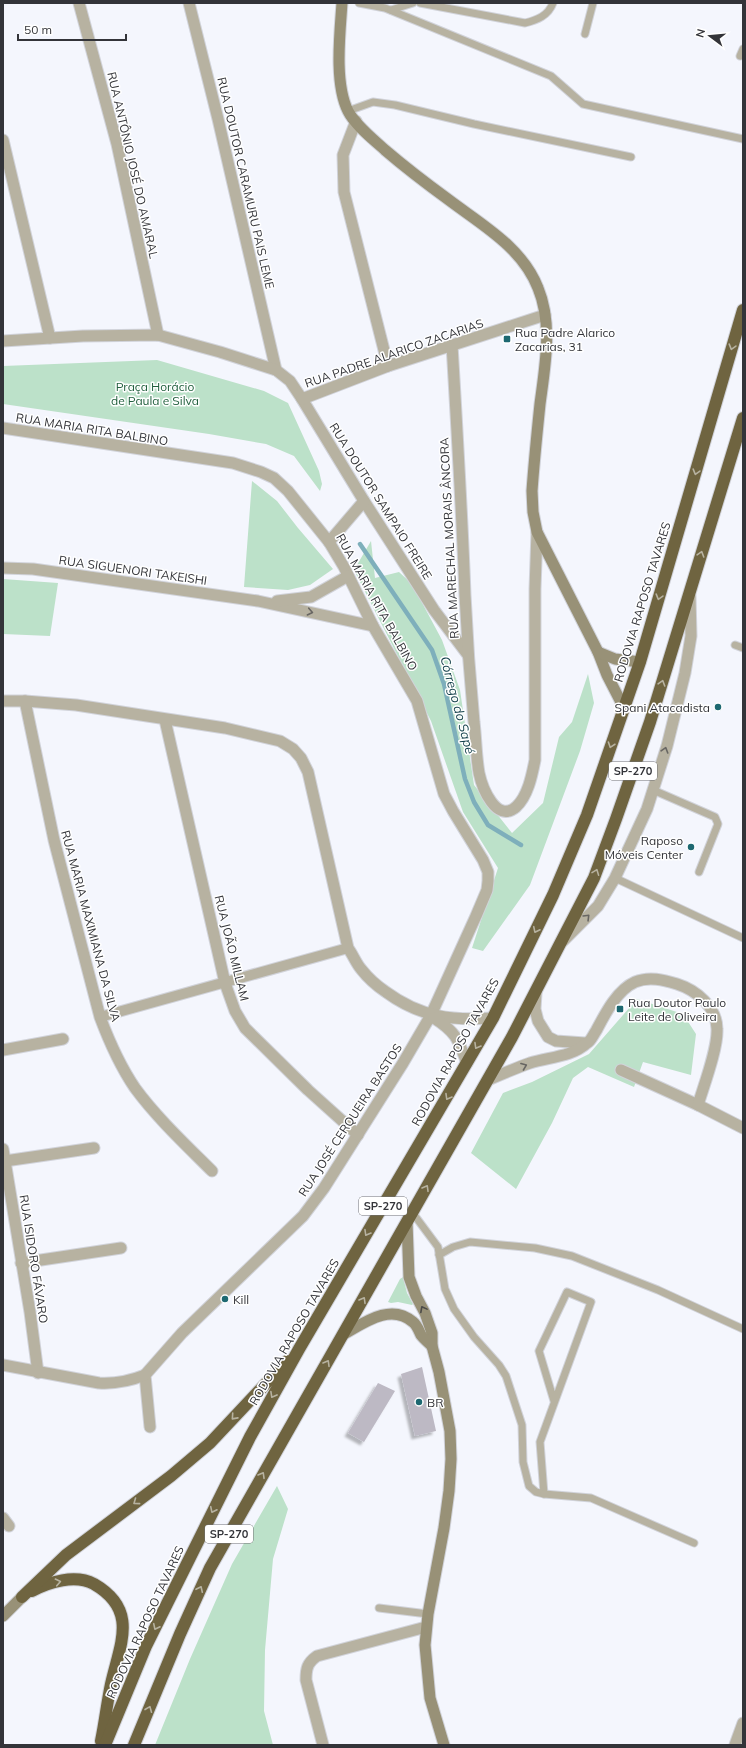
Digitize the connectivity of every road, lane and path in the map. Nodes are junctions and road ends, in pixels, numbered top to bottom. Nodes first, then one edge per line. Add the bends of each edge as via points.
1 (79, 3) edge
2 (189, 3) edge
3 (342, 3) edge
4 (359, 3) edge
5 (413, 3) edge
6 (420, 3) edge
7 (553, 3) edge
8 (593, 3) edge
9 (391, 10) junction
10 (585, 34) dead end
11 (743, 48) edge
12 (740, 56) dead end
13 (348, 111) junction
14 (356, 121) junction
15 (743, 139) edge
16 (3, 140) edge
17 (631, 157) dead end
18 (743, 310) edge
19 (545, 315) junction
20 (158, 335) junction
21 (50, 338) junction
22 (3, 341) edge
23 (452, 345) junction
24 (388, 366) junction
25 (276, 370) junction
26 (302, 399) junction
27 (743, 418) edge
28 (3, 428) edge
29 (364, 502) junction
30 (537, 532) junction
31 (329, 542) junction
32 (3, 568) edge
33 (348, 576) junction
34 (690, 591) junction
35 (258, 601) junction
36 (373, 626) junction
37 (735, 645) dead end
38 (743, 648) edge
39 (598, 652) junction
40 (468, 655) junction
41 (640, 662) junction
42 (3, 701) edge
43 (25, 701) junction
44 (624, 708) junction
45 (165, 720) junction
46 (653, 790) junction
47 (488, 872) joint
48 (699, 872) dead end
49 (615, 878) junction
50 (743, 938) edge
51 (560, 945) junction
52 (348, 948) junction
53 (225, 984) junction
54 (536, 993) junction
55 (430, 1015) junction
56 (100, 1017) junction
57 (493, 1018) junction
58 (63, 1039) dead end
59 (588, 1043) junction
60 (3, 1050) edge
61 (467, 1063) junction
62 (621, 1070) dead end
63 (488, 1080) junction
64 (698, 1105) junction
65 (743, 1128) edge
66 (358, 1135) junction
67 (94, 1148) dead end
68 (3, 1149) edge
69 (5, 1161) junction
70 (212, 1172) dead end
71 (409, 1217) junction
72 (121, 1248) dead end
73 (440, 1255) junction
74 (21, 1263) junction
75 (743, 1329) edge
76 (344, 1334) junction
77 (432, 1346) junction
78 (299, 1349) junction
79 (3, 1365) edge
80 (38, 1373) junction
81 (145, 1375) junction
82 (554, 1401) junction
83 (150, 1427) dead end
84 (544, 1494) junction
85 (694, 1543) dead end
86 (22, 1597) junction
87 (379, 1608) dead end
88 (428, 1614) junction
89 (3, 1616) edge
90 (426, 1627) junction
91 (743, 1723) edge
92 (101, 1745) edge
93 (105, 1745) edge
94 (134, 1745) edge
95 (323, 1745) edge
96 (444, 1745) edge
97 (734, 1745) edge

1 - 20 street, RUA ANTÔNIO JOSÉ DO AMARAL via 117,144
2 - 25 street, RUA DOUTOR CARAMURU PAIS LEME
3 - 13 main road via 340,68 342,91
4 - 9 lane
5 - 9 lane
6 - 7 lane via 525,23 539,19
8 - 10 lane
9 - 15 lane via 551,76 584,104
11 - 12 lane
13 - 14 main road
13 - 17 lane via 373,102 395,105
14 - 19 main road via 367,135 416,176 499,237 518,255 538,288
14 - 24 street via 343,155 344,192
16 - 21 street
18 -> 41 highway, RODOVIA RAPOSO TAVARES / SP-270
19 - 23 street, RUA PADRE ALARICO ZACARIAS
19 - 30 main road via 546,347 532,491
20 - 21 street, RUA PADRE ALARICO ZACARIAS
20 - 25 street, RUA PADRE ALARICO ZACARIAS
21 - 22 street, RUA PADRE ALARICO ZACARIAS
23 - 24 street, RUA PADRE ALARICO ZACARIAS
23 - 40 street, RUA MARECHAL MORAIS ÂNCORA
24 - 26 street, RUA PADRE ALARICO ZACARIAS
25 - 26 street, RUA PADRE ALARICO ZACARIAS via 290,381
26 - 29 street, RUA DOUTOR SAMPAIO FREIRE
34 -> 27 highway, SP-270
28 - 31 street, RUA MARIA RITA BALBINO via 233,464 261,472 274,478 288,491
29 - 31 street
29 - 40 street, RUA DOUTOR SAMPAIO FREIRE via 434,610
30 - 39 main road
30 - 40 street, RUA MARECHAL MORAIS ÂNCORA via 535,760 522,799 508,810 499,809 492,804 479,773
31 - 33 street, RUA MARIA RITA BALBINO
32 - 35 street, RUA SIGUENORI TAKEISHI via 33,569
33 - 35 street, RUA SIGUENORI TAKEISHI via 311,597
33 - 36 street, RUA MARIA RITA BALBINO
46 -> 34 street via 685,673 691,636
51 -> 34 highway, SP-270 via 594,878 616,820 650,722
35 -> 36 street, RUA SIGUENORI TAKEISHI
36 - 47 street, RUA MARIA RITA BALBINO via 417,701 444,794
37 - 38 lane
39 - 41 main road via 615,659
39 - 44 main road
41 - 44 highway, RODOVIA RAPOSO TAVARES / SP-270
42 - 43 street
43 - 45 street via 76,705
43 - 56 street, RUA MARIA MAXIMIANA DA SILVA via 54,840
44 -> 57 highway, RODOVIA RAPOSO TAVARES / SP-270 via 581,828 553,894
45 - 52 street via 225,728 280,741 301,758 314,795
45 - 53 street, RUA JOÃO MILLAM
46 - 48 lane via 715,818 718,824
46 - 49 street via 647,809
47 - 55 street, RUA JOSÉ CERQUEIRA BASTOS via 487,890 450,976
49 - 50 lane
51 -> 49 street via 598,906
51 - 54 highway, SP-270
52 - 53 street via 237,978
52 - 55 street via 362,970 376,985 398,1001
53 - 56 street
53 - 66 street, RUA JOÃO MILLAM via 235,1011 245,1028
54 - 59 street via 535,1008 538,1021 548,1037 556,1041
54 - 63 highway, SP-270
55 - 57 street via 461,1020
55 - 61 street via 455,1034
55 - 66 street, RUA JOSÉ CERQUEIRA BASTOS
56 - 70 street, RUA MARIA MAXIMIANA DA SILVA via 112,1049 135,1088
57 -> 61 highway, RODOVIA RAPOSO TAVARES / SP-270
58 - 60 street
63 -> 59 street via 530,1063 572,1052
59 - 64 street via 612,1004 625,989 636,982 649,979 664,980 682,985 700,995 714,1014 718,1028 716,1044
61 -> 78 highway, RODOVIA RAPOSO TAVARES / SP-270
62 - 64 street
71 -> 63 highway, SP-270
64 - 65 street
66 - 81 street, RUA JOSÉ CERQUEIRA BASTOS via 303,1216 182,1333
67 - 69 street
68 - 69 street, RUA ISIDORO FÁVARO
69 - 74 street, RUA ISIDORO FÁVARO
71 - 73 lane via 438,1247
76 -> 71 highway, SP-270
77 -> 71 main road via 432,1333 426,1313 409,1277
72 - 74 street
73 - 75 lane via 453,1247 470,1242 535,1248 572,1256 658,1290
73 - 84 lane via 445,1289 454,1309 506,1376 522,1425 523,1462 529,1486
74 - 80 street, RUA ISIDORO FÁVARO
76 - 77 main road via 379,1315 391,1314 406,1317 415,1323 422,1336
94 -> 76 highway, SP-270 via 210,1568
77 - 88 main road via 450,1431 451,1459 444,1528
78 -> 86 highway via 210,1443 171,1476 66,1555
78 -> 93 highway, RODOVIA RAPOSO TAVARES / SP-270 via 250,1437 146,1646
79 - 80 street
80 - 81 street via 113,1384
81 - 83 street
82 - 82 lane via 539,1351 567,1292 591,1302
82 - 84 lane via 540,1442
84 - 85 lane via 591,1498
86 - 89 main road
86 -> 92 highway via 58,1581 74,1580 91,1583 105,1591 118,1608 124,1627
87 - 88 lane
88 - 90 main road
90 - 95 street via 317,1656 310,1661 306,1670 306,1680
90 - 96 main road via 425,1652 430,1698
91 - 97 street

